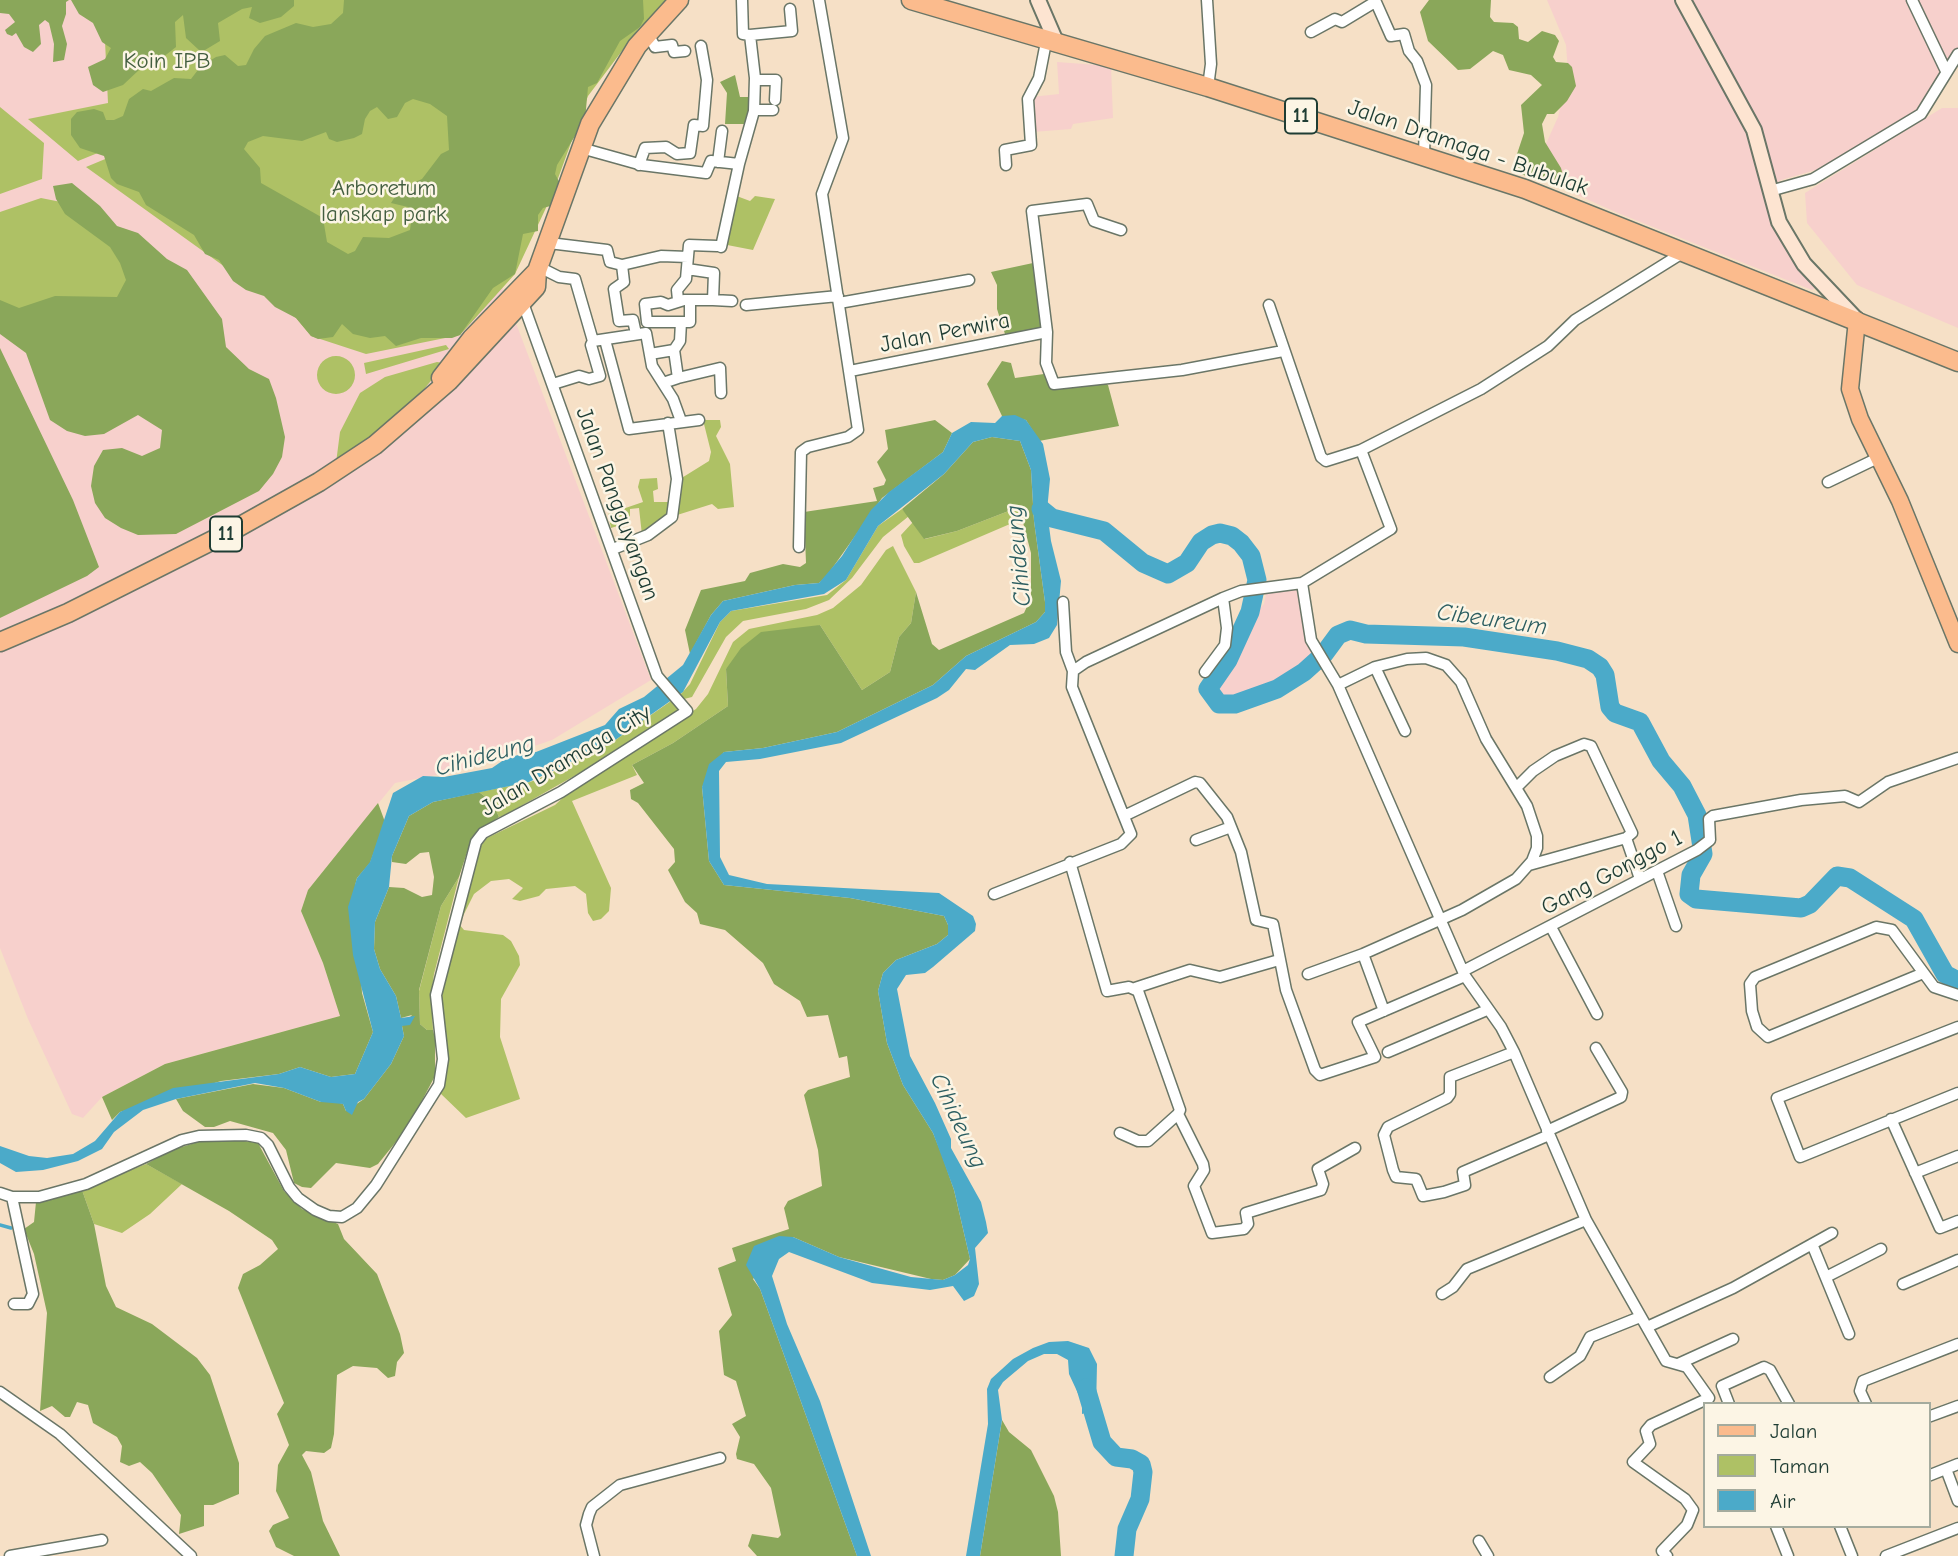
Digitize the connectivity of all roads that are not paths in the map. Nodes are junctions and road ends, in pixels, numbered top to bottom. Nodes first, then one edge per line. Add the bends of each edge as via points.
1 (679, 0) edge
2 (742, 0) edge
3 (819, 0) edge
4 (911, 0) edge
5 (1038, 0) edge
6 (1207, 0) edge
7 (1683, 0) edge
8 (1912, 0) edge
9 (1375, 1) edge
10 (790, 9) dead end
11 (648, 32) junction
12 (1311, 32) dead end
13 (750, 35) junction
14 (1052, 43) junction
15 (701, 46) dead end
16 (685, 51) dead end
17 (1958, 54) edge
18 (1946, 71) junction
19 (755, 80) junction
20 (1208, 87) junction
21 (754, 110) junction
22 (722, 131) dead end
23 (581, 148) junction
24 (1424, 155) junction
25 (718, 162) junction
26 (739, 164) junction
27 (639, 165) junction
28 (1006, 165) dead end
29 (1770, 191) junction
30 (1121, 230) dead end
31 (549, 243) junction
32 (1684, 252) junction
33 (688, 257) junction
34 (622, 265) junction
35 (538, 269) junction
36 (687, 269) junction
37 (969, 280) dead end
38 (678, 300) junction
39 (690, 300) junction
40 (713, 300) junction
41 (839, 300) junction
42 (732, 301) dead end
43 (523, 303) junction
44 (746, 305) dead end
45 (1269, 305) dead end
46 (1857, 320) junction
47 (681, 322) junction
48 (1047, 332) junction
49 (636, 334) junction
50 (605, 340) junction
51 (593, 341) junction
52 (674, 350) junction
53 (1283, 351) junction
54 (650, 354) junction
55 (1958, 362) edge
56 (850, 371) junction
57 (678, 378) junction
58 (663, 383) junction
59 (553, 384) junction
60 (433, 393) junction
61 (721, 393) dead end
62 (699, 419) dead end
63 (681, 421) junction
64 (667, 423) junction
65 (1361, 450) junction
66 (1880, 457) junction
67 (1828, 482) dead end
68 (799, 547) dead end
69 (613, 548) junction
70 (1302, 583) junction
71 (1223, 598) junction
72 (1063, 602) dead end
73 (0, 642) edge
74 (1958, 644) edge
75 (1376, 667) junction
76 (1073, 671) junction
77 (1205, 672) dead end
78 (1338, 685) junction
79 (687, 711) joint
80 (1405, 731) dead end
81 (1958, 758) edge
82 (1516, 788) junction
83 (1126, 815) junction
84 (1231, 827) junction
85 (1626, 838) junction
86 (1196, 840) dead end
87 (1070, 862) junction
88 (1529, 865) junction
89 (1657, 871) junction
90 (1640, 879) junction
91 (994, 894) dead end
92 (1440, 922) junction
93 (1676, 926) dead end
94 (1551, 927) junction
95 (1363, 954) junction
96 (1279, 960) junction
97 (1308, 974) dead end
98 (1464, 974) junction
99 (1922, 974) junction
100 (1135, 988) junction
101 (1958, 995) edge
102 (1487, 1010) junction
103 (1384, 1011) junction
104 (1597, 1014) dead end
105 (1958, 1027) edge
106 (1596, 1048) dead end
107 (1388, 1052) dead end
108 (1514, 1052) junction
109 (1958, 1093) edge
110 (1178, 1114) junction
111 (1891, 1119) junction
112 (1120, 1133) dead end
113 (1548, 1133) junction
114 (1355, 1148) dead end
115 (1958, 1156) edge
116 (1915, 1173) junction
117 (0, 1193) edge
118 (12, 1197) junction
119 (1586, 1220) junction
120 (1958, 1221) edge
121 (1832, 1233) dead end
122 (1812, 1244) junction
123 (1881, 1249) dead end
124 (1958, 1261) edge
125 (1826, 1278) junction
126 (1903, 1284) dead end
127 (1441, 1294) dead end
128 (14, 1304) dead end
129 (1640, 1317) junction
130 (1647, 1328) junction
131 (1849, 1334) dead end
132 (1733, 1339) dead end
133 (1958, 1344) edge
134 (1678, 1364) junction
135 (1550, 1377) dead end
136 (0, 1392) edge
137 (1728, 1402) edge
138 (1787, 1402) edge
139 (1865, 1402) edge
140 (1958, 1406) edge
141 (1930, 1416) edge
142 (720, 1458) dead end
143 (1958, 1464) edge
144 (1946, 1469) junction
145 (1930, 1475) edge
146 (1958, 1502) edge
147 (1777, 1528) edge
148 (1841, 1528) edge
149 (1958, 1528) edge
150 (102, 1540) dead end
151 (1479, 1541) dead end
152 (39, 1553) edge
153 (10, 1556) edge
154 (191, 1556) edge
155 (594, 1556) edge
156 (1488, 1556) edge
157 (1667, 1556) edge
158 (1788, 1556) edge
159 (1852, 1556) edge
160 (1886, 1556) edge

1 - 11 highway, 11
2 - 13 street via 743,34
3 - 41 street, Jalan Perwira via 843,138 822,194
4 - 14 highway, Jalan Dramaga - Bubulak / 11
5 - 14 street
6 - 20 street
7 - 29 street via 1754,131
8 - 18 street
9 - 12 street via 1342,22 1335,19
9 - 24 street via 1391,36 1404,34 1426,85
10 - 13 street via 792,31
11 - 16 street via 656,47 672,45 674,52
11 - 23 highway, 11 via 611,88
13 - 19 street
14 - 20 highway, Jalan Dramaga - Bubulak / 11
14 - 28 street via 1028,99 1031,145 1005,150
15 - 27 street via 707,80 703,126 694,125 690,153 645,148
17 - 18 street
18 - 29 street via 1921,114 1813,179
19 - 21 street
19 - 21 street via 776,80 774,105
20 - 24 highway, Jalan Dramaga - Bubulak / 11
21 - 26 street
22 - 25 street
23 - 27 street
23 - 31 highway, 11
24 - 32 highway, Jalan Dramaga - Bubulak / 11
25 - 26 street
25 - 27 street via 709,162 706,173
26 - 33 street via 719,246 689,245
29 - 46 street via 1779,222 1804,264
30 - 48 street via 1094,221 1087,204 1032,212
31 - 34 street via 607,250 610,262
31 - 35 highway, 11
32 - 46 highway, Jalan Dramaga - Bubulak / 11
32 - 65 street via 1575,320 1548,346 1481,389
33 - 34 street via 662,256
33 - 36 street
34 - 49 street via 624,282 614,289 619,321 633,320
35 - 43 highway, 11 via 536,288
35 - 51 street via 575,279
35 - 60 highway, 11 via 471,338
36 - 38 street via 677,290
36 - 40 street via 715,273
37 - 41 street
38 - 39 street
38 - 47 street via 668,306 645,304 647,322
39 - 40 street
39 - 47 street via 690,322
40 - 42 street
41 - 44 street
41 - 56 street, Jalan Perwira
43 - 59 street, Jalan Pangguyangan
43 - 60 highway, 11
45 - 53 street
46 - 55 highway, Jalan Dramaga - Bubulak / 11
46 - 66 main road via 1850,389
47 - 52 street via 680,341
48 - 53 street via 1046,363 1054,384 1182,370
48 - 56 street, Jalan Perwira
49 - 50 street
49 - 54 street via 646,333
50 - 51 street
50 - 64 street via 629,429
51 - 59 street via 590,345 600,376 579,376
52 - 54 street
52 - 57 street
53 - 65 street via 1322,459
54 - 58 street
56 - 68 street, Jalan Perwira via 857,432 801,452
57 - 58 street
57 - 61 street via 720,368
58 - 63 street
59 - 69 street, Jalan Pangguyangan
60 - 73 highway, 11 via 375,445 319,482 68,613
62 - 63 street
63 - 64 street
64 - 69 street via 677,479 672,517 648,535
65 - 70 street via 1391,529
66 - 67 street
66 - 74 main road
69 - 79 street, Jalan Pangguyangan via 657,677
70 - 71 street via 1241,591
70 - 78 street via 1307,623 1317,651
71 - 76 street
71 - 77 street via 1225,645
72 - 76 street via 1066,652
75 - 78 street
75 - 80 street
75 - 82 street via 1417,658 1446,665 1461,682 1482,732
76 - 83 street via 1072,687
78 - 92 street
79 - 118 street, Jalan Dramaga City via 561,792 483,833 476,842 436,995 443,1059 439,1085 357,1208 342,1217 315,1210 289,1187 268,1145 246,1135 182,1140 86,1184 39,1196
81 - 89 street, Gang Gonggo 1 via 1888,782 1859,802 1845,796 1812,799 1713,816 1707,843
82 - 85 street via 1555,756 1588,745 1632,833
82 - 88 street via 1537,836 1536,853
83 - 84 street via 1195,782
83 - 87 street via 1128,839
84 - 86 street
84 - 96 street via 1256,920 1273,924
85 - 88 street
85 - 90 street
87 - 91 street
87 - 100 street via 1107,991
88 - 92 street via 1511,883
89 - 90 street, Gang Gonggo 1
89 - 93 street
90 - 94 street, Gang Gonggo 1
92 - 95 street
92 - 98 street
94 - 98 street, Gang Gonggo 1
94 - 104 street
95 - 97 street
95 - 103 street
96 - 100 street via 1220,977 1190,971
96 - 103 street, Gang Gonggo 1 via 1320,1075 1375,1057 1358,1022
98 - 102 street
98 - 103 street, Gang Gonggo 1
99 - 99 street via 1892,930 1876,927 1755,977 1750,984 1752,1011 1768,1037
99 - 101 street via 1940,991
100 - 110 street
102 - 107 street
102 - 108 street
105 - 111 street via 1777,1098 1800,1157
106 - 113 street via 1621,1097
108 - 113 street
108 - 113 street via 1450,1077 1447,1098 1388,1127 1384,1135 1393,1170 1396,1177 1416,1179 1423,1196 1444,1192 1465,1185 1463,1172
109 - 111 street
110 - 112 street via 1148,1141
110 - 114 street via 1203,1164 1194,1186 1214,1234 1244,1229 1246,1213 1321,1190 1318,1169
111 - 116 street
113 - 119 street
115 - 116 street
116 - 120 street via 1940,1228
117 - 118 street, Jalan Dramaga City
118 - 128 street via 33,1294 28,1304
119 - 127 street via 1467,1269
119 - 129 street
121 - 122 street
122 - 125 street
122 - 130 street
123 - 125 street
124 - 126 street
125 - 131 street
129 - 130 street
129 - 135 street via 1590,1337 1580,1356
130 - 134 street via 1666,1361
132 - 134 street
133 - 139 street via 1863,1381 1860,1391
134 - 157 street via 1694,1375 1709,1398 1647,1428 1650,1444 1633,1462 1685,1499 1693,1510 1687,1525 1662,1551
136 - 154 street via 60,1434
137 - 138 street via 1722,1386 1764,1367
140 - 141 street
142 - 155 street via 620,1485 589,1514 586,1525
143 - 144 street
144 - 145 street
144 - 146 street
147 - 158 street
148 - 159 street
149 - 160 street
150 - 152 street
151 - 156 street
152 - 153 street

